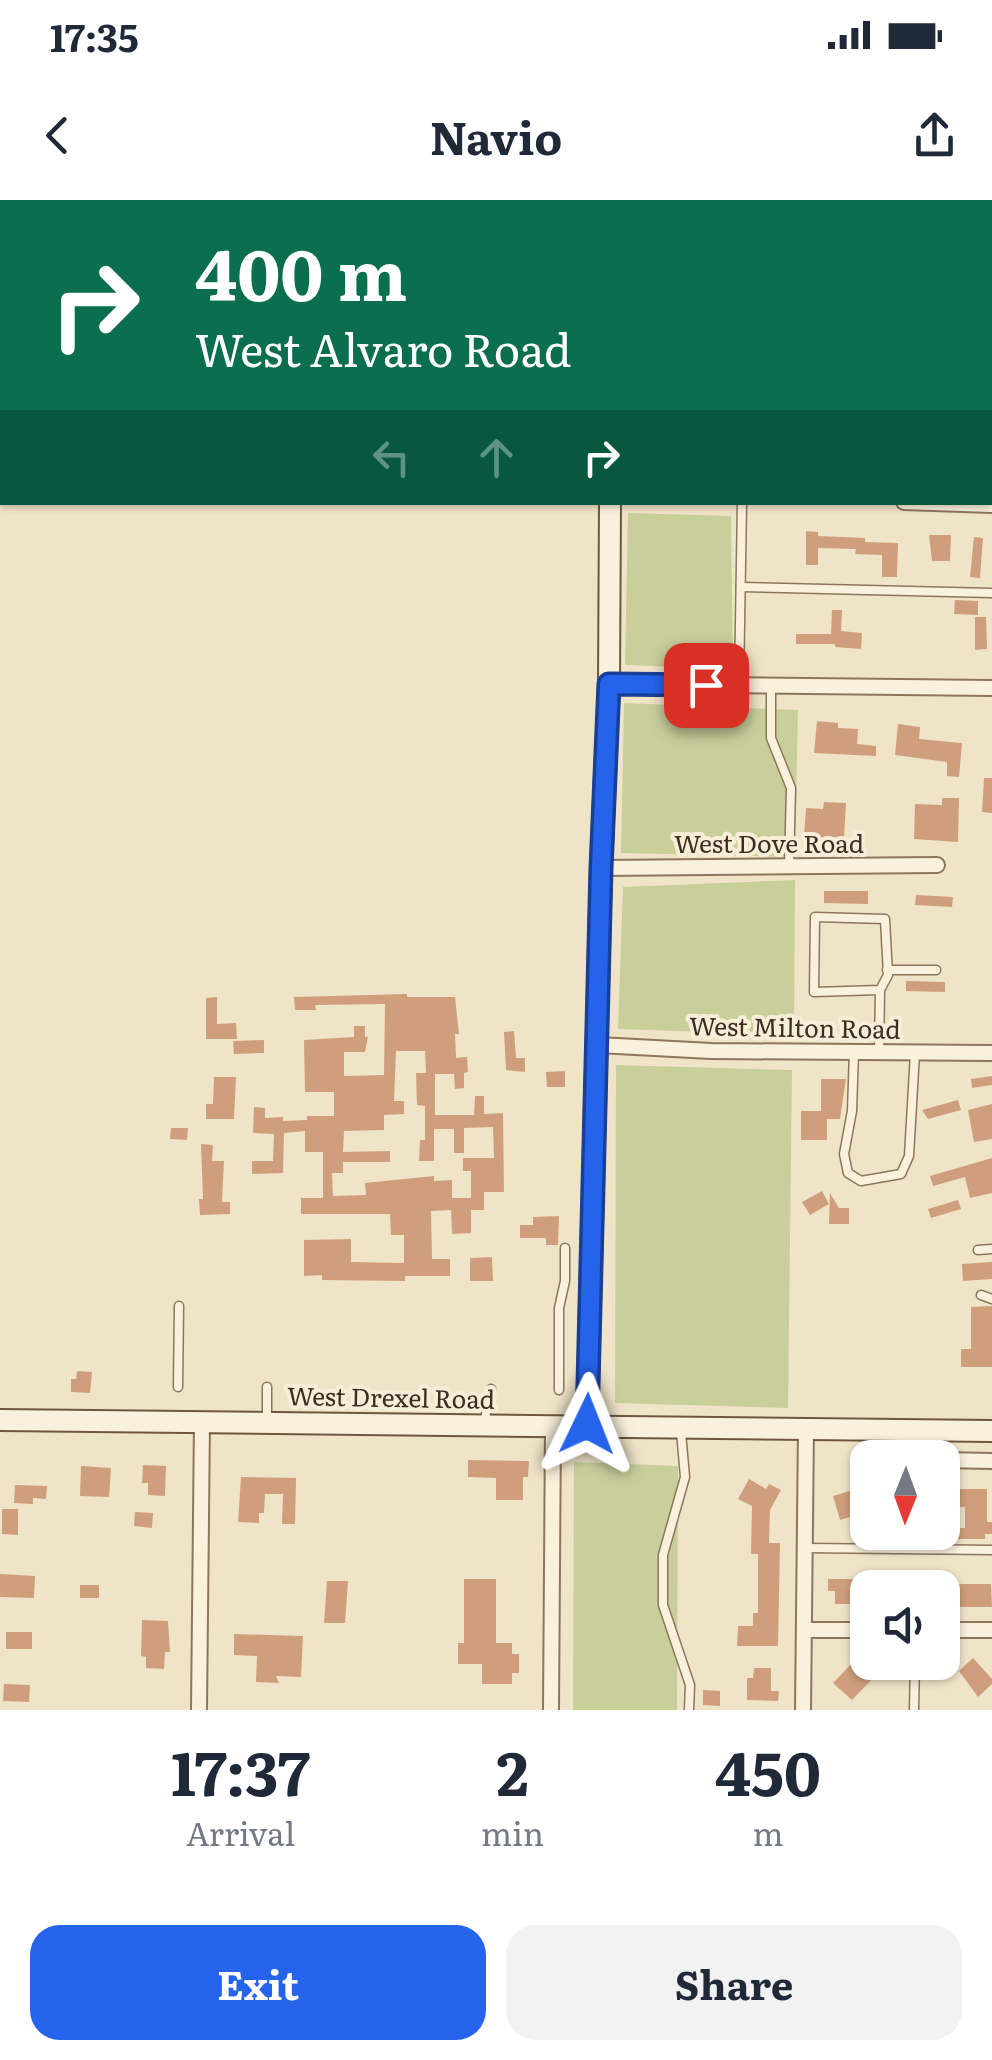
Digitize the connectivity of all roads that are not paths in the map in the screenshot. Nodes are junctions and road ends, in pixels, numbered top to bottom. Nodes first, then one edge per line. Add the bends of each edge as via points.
1 (610, 505) edge
2 (742, 505) edge
3 (740, 587) junction
4 (992, 593) edge
5 (609, 684) junction
6 (739, 685) junction
7 (771, 686) junction
8 (992, 688) edge
9 (937, 865) dead end
10 (789, 866) junction
11 (601, 868) junction
12 (887, 970) junction
13 (936, 970) dead end
14 (880, 990) junction
15 (598, 1046) junction
16 (854, 1052) junction
17 (879, 1052) junction
18 (915, 1052) junction
19 (992, 1053) edge
20 (565, 1248) dead end
21 (992, 1249) edge
22 (978, 1250) dead end
23 (981, 1295) dead end
24 (992, 1299) edge
25 (179, 1306) dead end
26 (178, 1386) dead end
27 (267, 1387) dead end
28 (491, 1389) dead end
29 (558, 1390) dead end
30 (0, 1420) edge
31 (202, 1422) junction
32 (266, 1422) junction
33 (484, 1424) junction
34 (587, 1424) junction
35 (553, 1425) junction
36 (681, 1426) junction
37 (806, 1427) junction
38 (902, 1429) junction
39 (992, 1430) edge
40 (905, 1440) edge
41 (960, 1460) edge
42 (992, 1460) edge
43 (805, 1548) junction
44 (992, 1550) edge
45 (804, 1630) junction
46 (850, 1630) edge
47 (960, 1630) edge
48 (992, 1630) edge
49 (915, 1680) edge
50 (199, 1710) edge
51 (551, 1710) edge
52 (690, 1710) edge
53 (804, 1710) edge
54 (914, 1710) edge

1 - 5 street
2 - 3 lane
3 - 4 lane
3 - 6 lane
5 - 6 street
5 - 11 street
6 - 7 street
7 - 8 street
7 - 10 lane via 771,738 791,788
9 - 10 street, West Dove Road
10 - 11 street, West Dove Road
11 - 15 street
12 - 13 lane
12 - 14 lane
12 - 14 lane via 885,919 815,917 814,992
14 - 17 lane
15 - 16 street, West Milton Road
15 - 34 street
16 - 17 street, West Milton Road
16 - 18 lane via 844,1154 848,1173 861,1181 902,1174 906,1165
17 - 18 street, West Milton Road
18 - 19 street, West Milton Road
20 - 29 lane
21 - 22 lane
23 - 24 lane
25 - 26 lane
27 - 32 lane
28 - 33 lane
30 - 31 street, West Drexel Road
31 - 32 street, West Drexel Road
31 - 50 street
32 - 33 street, West Drexel Road
33 - 35 street, West Drexel Road
34 - 35 street, West Drexel Road
34 - 36 street, West Drexel Road
35 - 51 street
36 - 37 street, West Drexel Road
36 - 52 lane via 685,1477 663,1555 664,1605 690,1684
37 - 38 street, West Drexel Road
37 - 43 street
38 - 39 street, West Drexel Road
38 - 40 street
41 - 42 street
43 - 44 lane
43 - 45 street
45 - 46 street
45 - 53 street
47 - 48 street
49 - 54 lane

